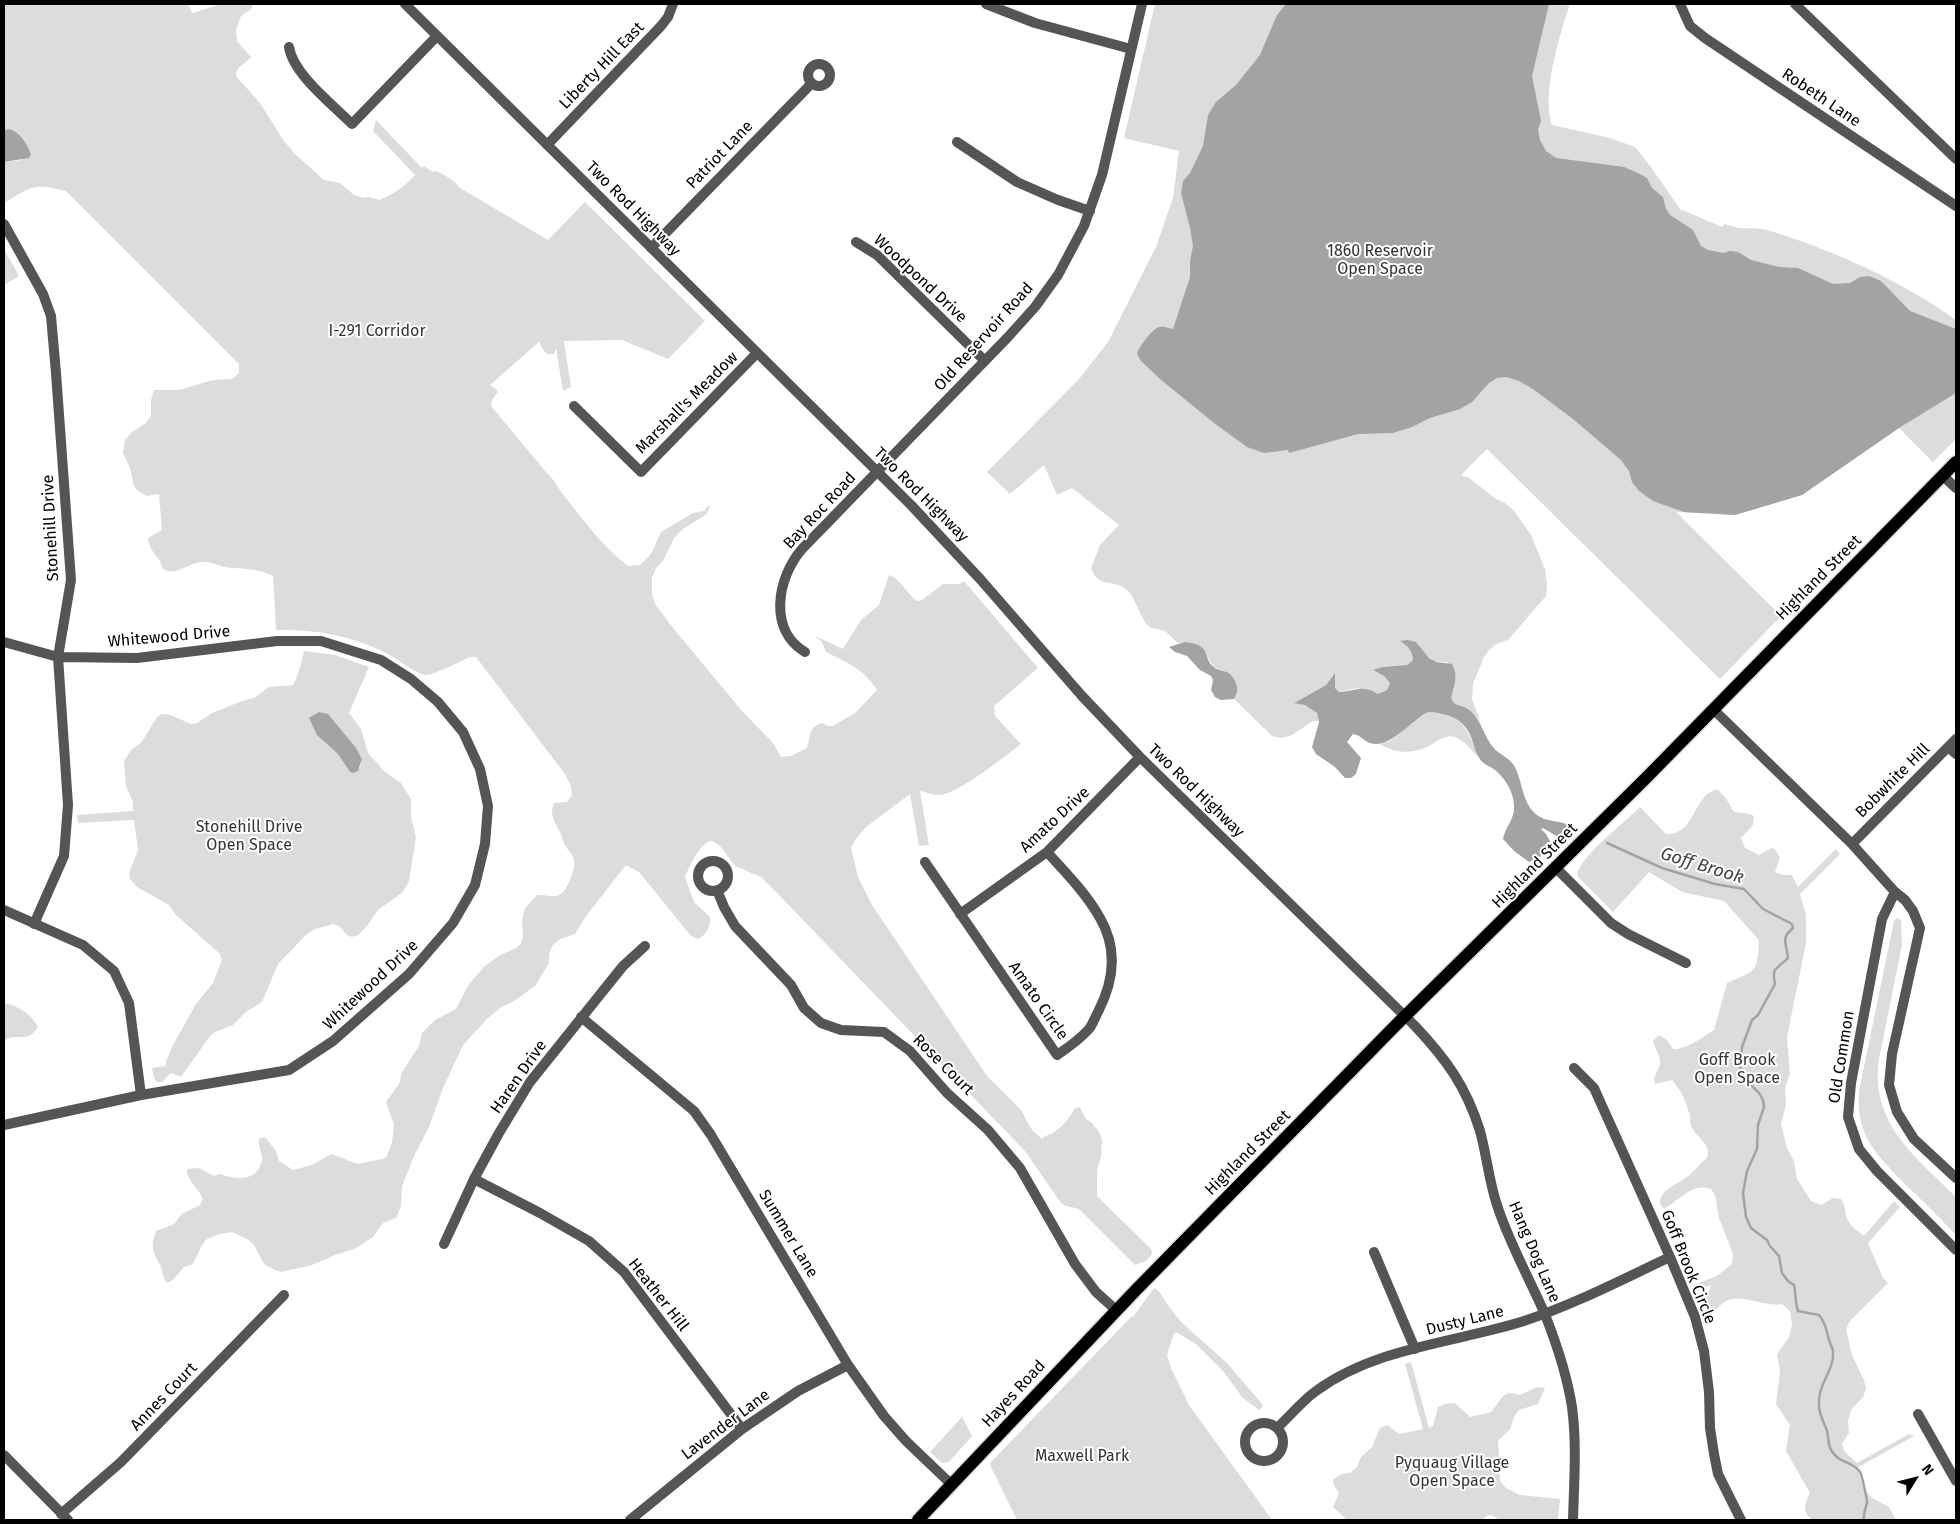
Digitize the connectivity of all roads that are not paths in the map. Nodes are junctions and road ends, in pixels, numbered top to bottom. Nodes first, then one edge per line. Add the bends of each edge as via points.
1 (405, 4) edge
2 (673, 4) edge
3 (986, 4) edge
4 (1142, 4) edge
5 (1680, 4) edge
6 (1796, 4) edge
7 (437, 36) junction
8 (289, 47) dead end
9 (1132, 49) junction
10 (812, 83) dead end
11 (957, 142) dead end
12 (547, 145) junction
13 (1956, 159) edge
14 (1956, 206) edge
15 (1090, 211) junction
16 (4, 224) edge
17 (856, 242) dead end
18 (651, 248) junction
19 (757, 354) junction
20 (985, 361) junction
21 (574, 406) dead end
22 (1956, 462) edge
23 (878, 472) junction
24 (1943, 476) junction
25 (1956, 488) edge
26 (4, 642) edge
27 (805, 652) dead end
28 (58, 657) junction
29 (1714, 710) junction
30 (1956, 739) edge
31 (1948, 747) junction
32 (1956, 754) edge
33 (1140, 757) junction
34 (1852, 844) junction
35 (1047, 852) junction
36 (925, 862) dead end
37 (1556, 868) junction
38 (717, 890) dead end
39 (1895, 892) junction
40 (4, 910) edge
41 (960, 914) junction
42 (34, 924) junction
43 (645, 946) dead end
44 (1686, 963) dead end
45 (1405, 1016) junction
46 (581, 1017) junction
47 (1574, 1068) dead end
48 (141, 1095) junction
49 (4, 1125) edge
50 (1956, 1178) edge
51 (474, 1179) junction
52 (444, 1244) dead end
53 (1956, 1250) edge
54 (1374, 1252) dead end
55 (1670, 1257) junction
56 (1134, 1292) joint
57 (284, 1295) dead end
58 (1116, 1310) junction
59 (1544, 1314) junction
60 (1415, 1349) junction
61 (848, 1365) junction
62 (1918, 1414) dead end
63 (1277, 1428) dead end
64 (742, 1429) junction
65 (4, 1455) edge
66 (1956, 1481) edge
67 (951, 1484) junction
68 (64, 1517) edge
69 (630, 1520) edge
70 (918, 1520) edge
71 (1573, 1520) edge
72 (1741, 1520) edge

1 - 7 street, Two Rod Highway
2 - 12 street, Liberty Hill East via 661,26
3 - 9 street via 1035,23
4 - 9 street, Old Reservoir Road
5 - 14 street, Robeth Lane via 1690,26 1705,38
6 - 13 street
7 - 8 street via 352,124 302,74 293,62
7 - 12 street, Two Rod Highway
9 - 15 street, Old Reservoir Road via 1102,175
10 - 18 street, Patriot Lane
11 - 15 street via 1017,182
12 - 18 street, Two Rod Highway
15 - 20 street, Old Reservoir Road via 1078,241 1046,291
16 - 28 street, Stonehill Drive via 43,294 50,316 71,580
17 - 20 street, Woodpond Drive via 877,255
18 - 19 street, Two Rod Highway
19 - 21 street, Marshall's Meadow via 640,472
19 - 23 street, Two Rod Highway
20 - 23 street, Old Reservoir Road
22 - 24 main road, Highland Street
23 - 27 street, Bay Roc Road via 802,550 790,567 782,589 780,612 791,641
23 - 33 street, Two Rod Highway via 981,580
24 - 25 street
24 - 29 main road, Highland Street
26 - 28 street, Whitewood Drive
28 - 42 street, Stonehill Drive via 68,805 64,856
28 - 48 street, Whitewood Drive via 137,658 277,641 321,641 381,660 438,702 463,732 480,769 488,806 485,844 475,885 452,923 409,974 333,1041 289,1070
29 - 34 street
29 - 37 main road, Highland Street
30 - 31 street, Bobwhite Hill
31 - 32 street
31 - 34 street, Bobwhite Hill
33 - 35 street, Amato Drive
33 - 45 street, Two Rod Highway
34 - 39 street
35 - 41 street, Amato Drive
35 - 41 street, Amato Circle via 1086,896 1101,920 1110,945 1112,974 1105,998 1090,1027 1073,1044 1057,1055
36 - 41 street, Amato Circle
37 - 44 street via 1611,923
37 - 45 main road, Highland Street
38 - 58 street, Rose Court via 735,926 791,985 804,1008 820,1024 841,1030 884,1032 910,1051 947,1093 988,1130 1020,1168 1074,1264 1096,1292
39 - 50 street via 1913,911 1920,928 1892,1054 1889,1086 1897,1112 1914,1139
39 - 53 street, Old Common via 1882,919 1851,1083 1848,1117 1859,1148
40 - 42 street
42 - 48 street via 83,945 114,971 129,1003
43 - 46 street, Haren Drive via 623,966
45 - 56 main road, Highland Street
45 - 59 street, Hang Dog Lane via 1439,1052 1470,1104 1498,1209
46 - 51 street, Haren Drive via 530,1082
46 - 61 street, Summer Lane via 694,1111 712,1135
47 - 55 street, Goff Brook Circle via 1594,1088
48 - 49 street, Whitewood Drive
51 - 52 street, Haren Drive
51 - 64 street, Heather Hill via 589,1241 624,1272
54 - 60 street
55 - 59 street, Dusty Lane
55 - 72 street, Goff Brook Circle via 1695,1317 1704,1351 1710,1428 1718,1474
56 - 58 main road, Hayes Road
57 - 68 street, Annes Court
58 - 67 main road, Hayes Road
59 - 60 street, Dusty Lane
59 - 71 street, Hang Dog Lane via 1572,1406 1575,1451
60 - 63 street, Dusty Lane via 1376,1360 1337,1377 1314,1392
61 - 64 street, Lavender Lane via 798,1391
61 - 67 street, Summer Lane via 884,1416
62 - 66 street
64 - 69 street, Lavender Lane
65 - 68 street
67 - 70 main road, Hayes Road

